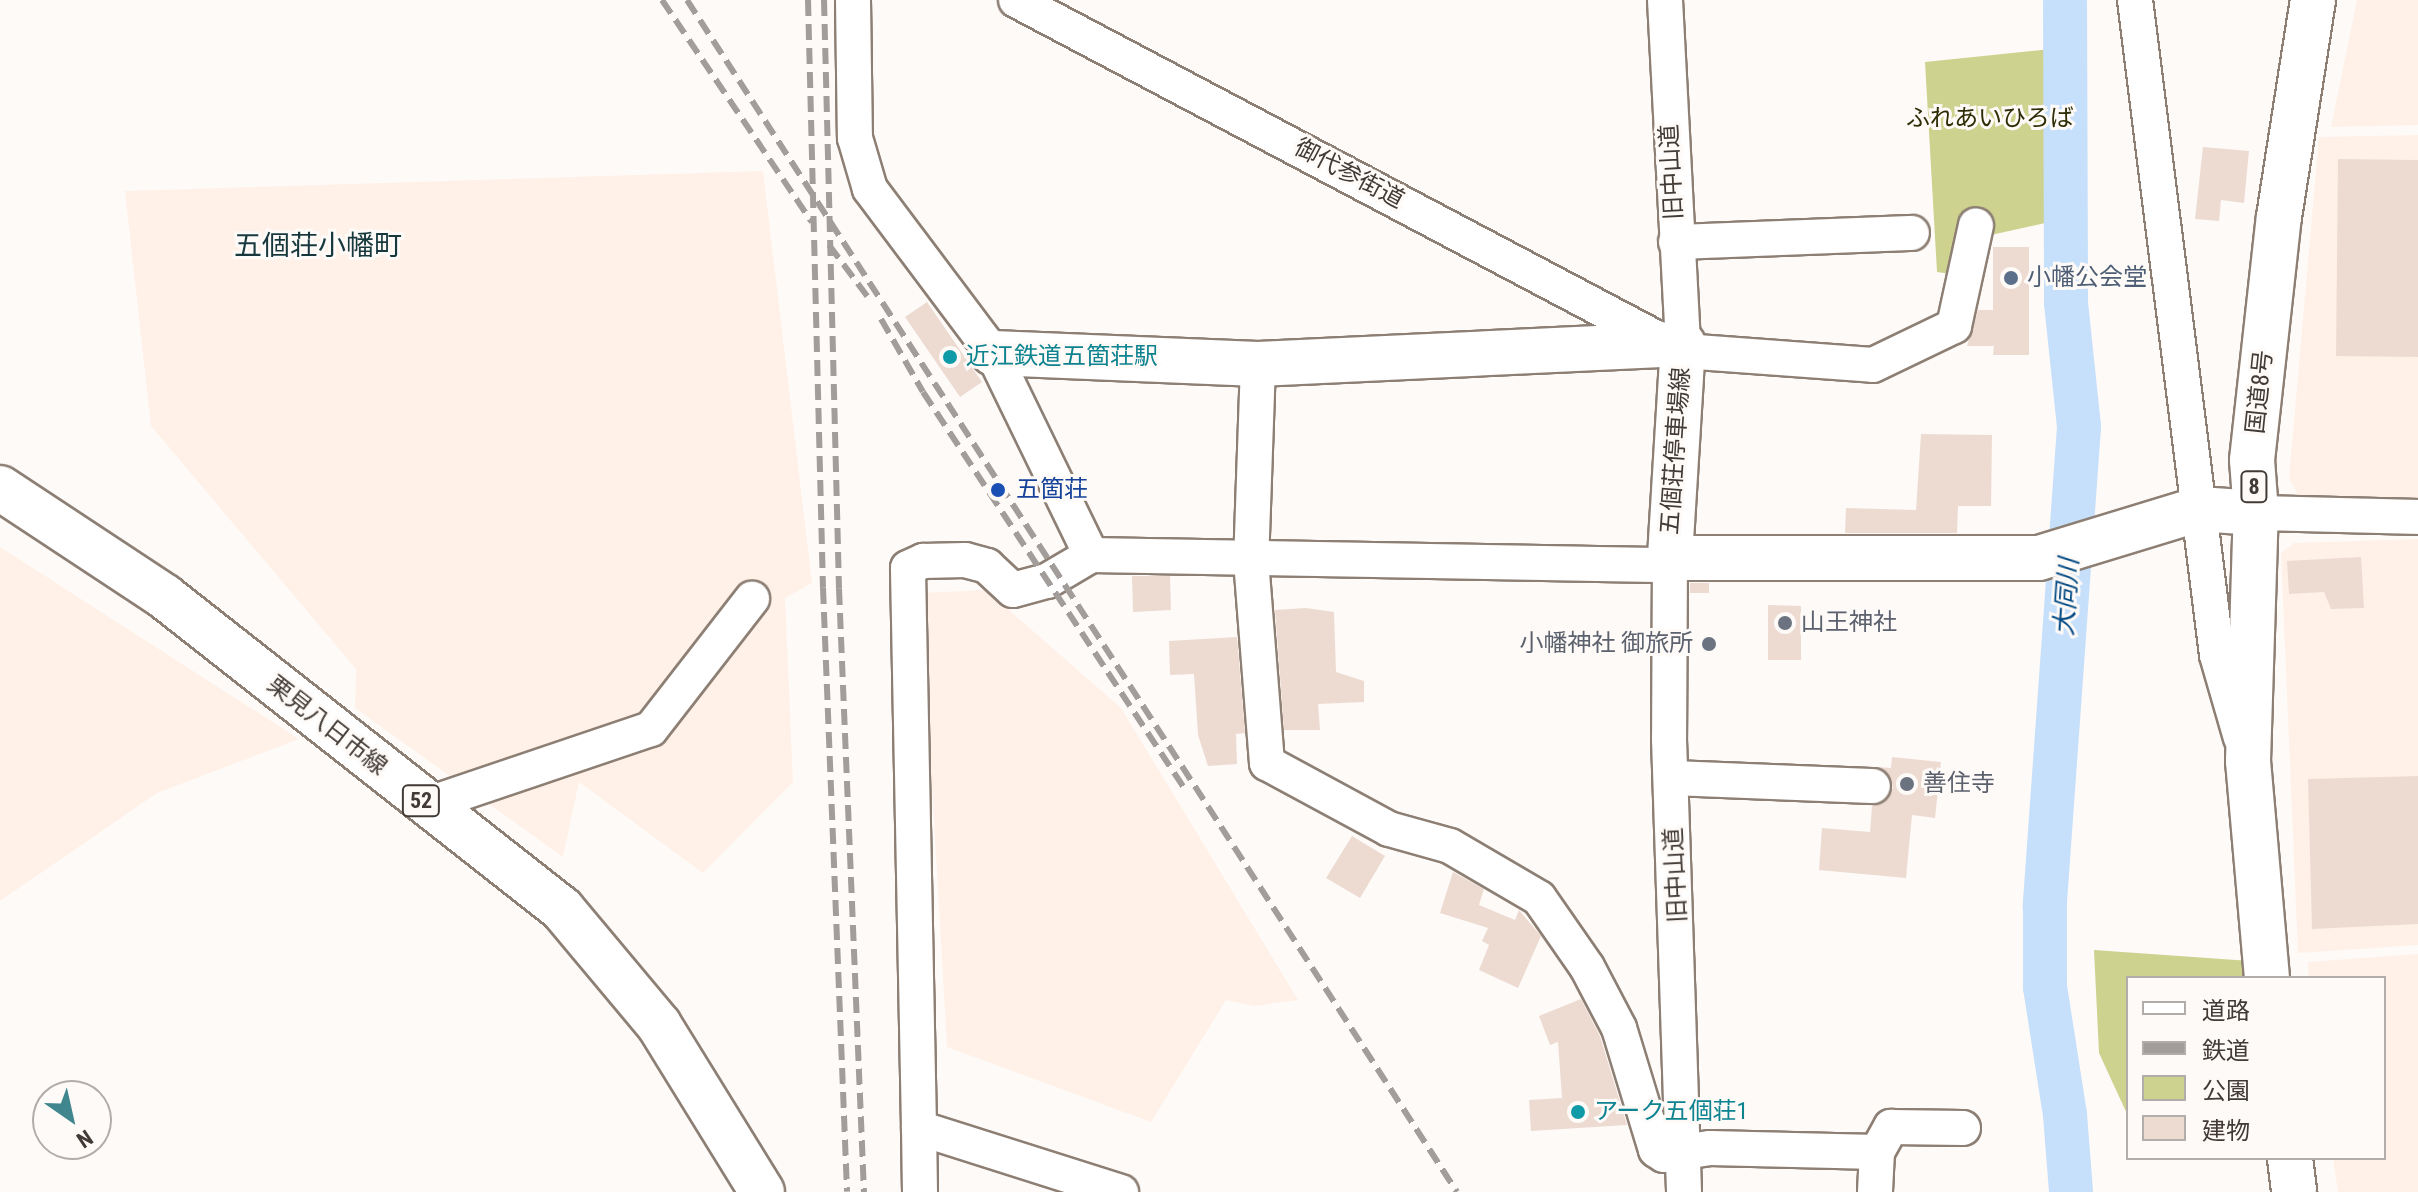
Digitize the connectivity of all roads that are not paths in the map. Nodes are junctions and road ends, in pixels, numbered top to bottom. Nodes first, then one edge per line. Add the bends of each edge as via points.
1 (853, 0) edge
2 (1016, 0) edge
3 (1665, 0) edge
4 (2135, 0) edge
5 (2313, 0) edge
6 (1976, 225) dead end
7 (1912, 233) dead end
8 (1676, 242) junction
9 (1683, 344) junction
10 (993, 353) junction
11 (1258, 364) junction
12 (0, 488) edge
13 (2199, 509) junction
14 (2256, 513) junction
15 (2418, 517) edge
16 (1091, 555) junction
17 (1670, 558) junction
18 (1251, 560) junction
19 (752, 599) dead end
20 (2248, 761) junction
21 (1671, 778) junction
22 (1873, 786) dead end
23 (426, 805) junction
24 (2267, 976) edge
25 (919, 1128) junction
26 (1963, 1128) dead end
27 (1686, 1151) junction
28 (1877, 1152) junction
29 (2290, 1160) edge
30 (762, 1192) edge
31 (920, 1192) edge
32 (1121, 1192) edge
33 (1684, 1192) edge
34 (1875, 1192) edge
35 (2294, 1192) edge

1 - 10 street via 855,138 870,189
2 - 9 street, 御代参街道 via 1654,337
3 - 8 street, 旧中山道
4 - 13 street
5 - 14 main road, 国道8号 / 8 via 2279,217 2252,460
6 - 9 street, 御代参街道 via 1954,326 1873,365 1697,352
7 - 8 street
8 - 9 street, 旧中山道
9 - 11 main road, 五個荘停車場線
9 - 17 main road, 五個荘停車場線
10 - 11 main road, 五個荘停車場線
10 - 16 street
11 - 18 street
12 - 23 main road, 栗見八日市線 / 52 via 165,597
13 - 14 main road, 五個荘停車場線
13 - 17 main road, 五個荘停車場線 via 2039,558
13 - 20 street via 2217,655
14 - 15 street
14 - 20 main road, 国道8号 / 8
16 - 18 street
16 - 25 street via 1027,589 1013,590 987,566 965,560 923,561 908,568
17 - 18 street via 1657,565
17 - 21 street, 旧中山道
18 - 27 street via 1267,763 1389,829 1450,846 1539,898 1587,967 1619,1028 1652,1143 1664,1155
19 - 23 street via 651,729
20 - 24 main road, 国道8号 / 8
21 - 22 street
21 - 27 street, 旧中山道
23 - 30 main road, 栗見八日市線 / 52 via 562,909 659,1025
25 - 31 street
25 - 32 street
26 - 28 street via 1891,1127
27 - 28 street
27 - 33 street, 旧中山道
28 - 34 street
29 - 35 main road

